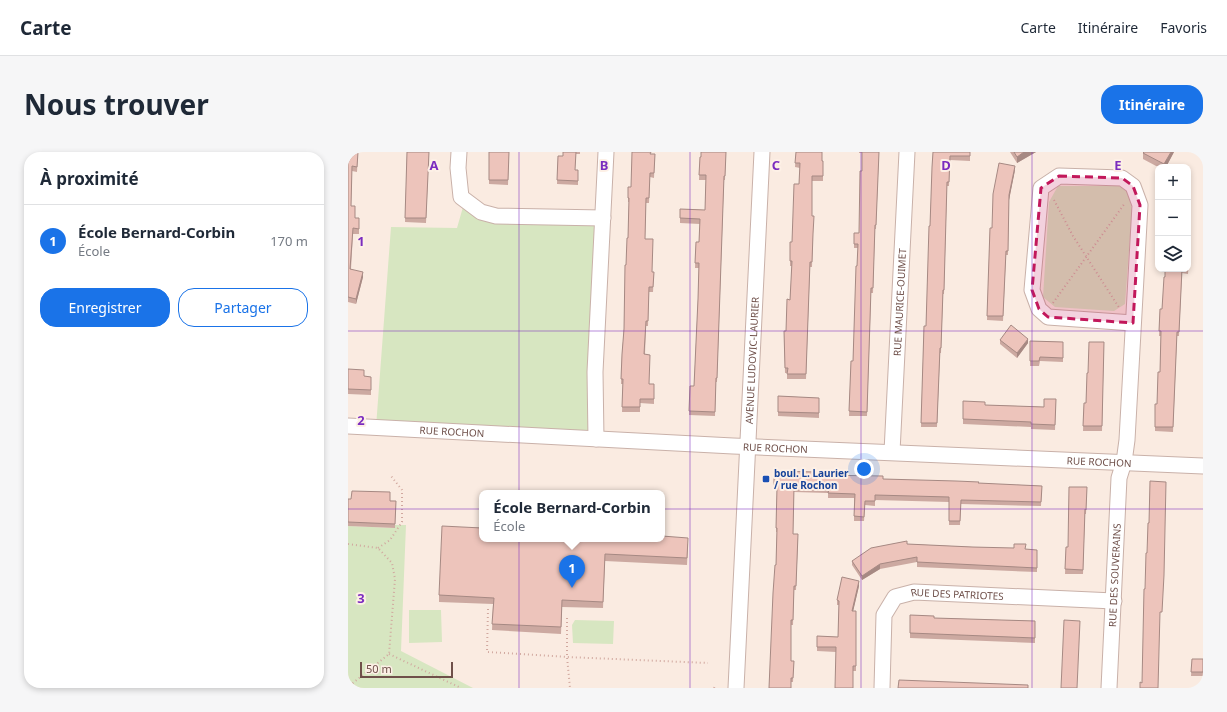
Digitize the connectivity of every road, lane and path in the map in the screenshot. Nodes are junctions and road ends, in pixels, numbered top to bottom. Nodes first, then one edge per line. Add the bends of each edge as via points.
1 (459, 152) edge
2 (606, 152) edge
3 (762, 152) edge
4 (907, 152) edge
5 (1046, 185) junction
6 (1135, 190) junction
7 (603, 218) junction
8 (1086, 257) junction
9 (1046, 314) junction
10 (1133, 323) junction
11 (348, 426) edge
12 (596, 439) junction
13 (747, 446) junction
14 (892, 452) junction
15 (1124, 462) junction
16 (1203, 466) edge
17 (391, 476) dead end
18 (348, 544) edge
19 (378, 548) junction
20 (1114, 601) junction
21 (488, 609) dead end
22 (567, 618) dead end
23 (389, 654) junction
24 (567, 657) junction
25 (708, 663) dead end
26 (348, 687) edge
27 (461, 688) edge
28 (570, 688) edge
29 (736, 688) edge
30 (882, 688) edge
31 (1109, 688) edge

1 - 7 street via 460,197 481,212 496,216
2 - 7 street
3 - 13 street, AVENUE LUDOVIC-LAURIER
4 - 14 street, RUE MAURICE-OUIMET
5 - 6 street via 1059,176 1122,178
5 - 8 path
5 - 9 street via 1041,188 1032,290 1039,309
6 - 8 path
6 - 10 street, RUE DES SOUVERAINS via 1140,204
7 - 12 street via 595,372
8 - 9 path
8 - 10 path via 1125,316
9 - 10 street via 1048,317
10 - 15 street, RUE DES SOUVERAINS
11 - 12 street, RUE ROCHON
12 - 13 street, RUE ROCHON
13 - 14 street, RUE ROCHON
13 - 29 street, AVENUE LUDOVIC-LAURIER
14 - 15 street, RUE ROCHON
15 - 16 street, RUE ROCHON
15 - 20 street, RUE DES SOUVERAINS via 1120,478
17 - 19 path via 402,490 402,522 390,540
18 - 19 path
19 - 23 path via 392,563 395,579
20 - 30 street, RUE DES PATRIOTES via 914,592 895,597 884,615
20 - 31 street, RUE DES SOUVERAINS
21 - 24 path via 487,652
22 - 24 path
23 - 26 path
23 - 27 path
24 - 25 path
24 - 28 path

